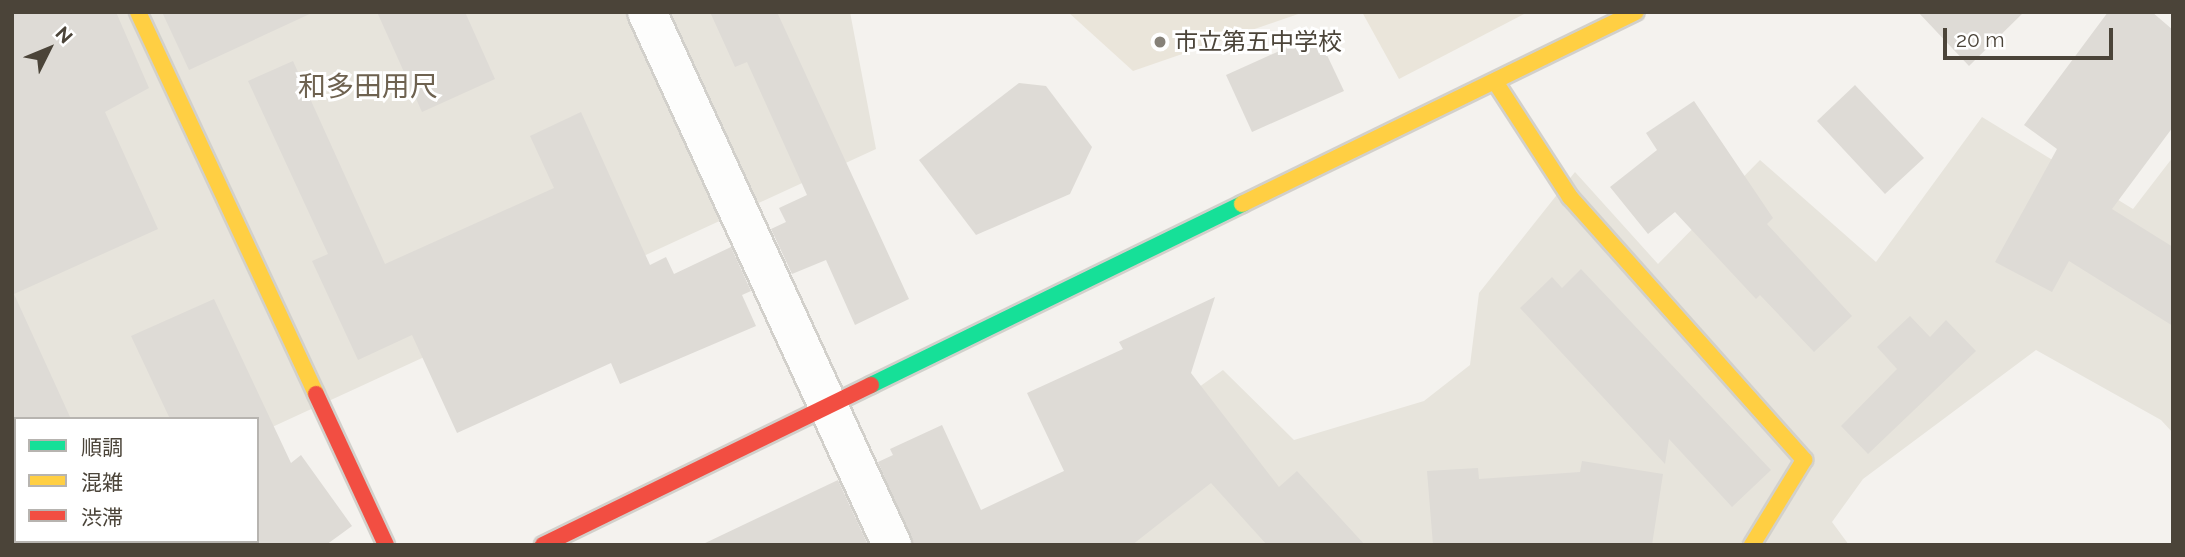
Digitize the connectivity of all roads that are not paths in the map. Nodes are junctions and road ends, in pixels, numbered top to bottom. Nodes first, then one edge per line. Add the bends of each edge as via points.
1 (138, 12) edge
2 (647, 12) edge
3 (1636, 12) edge
4 (1496, 83) junction
5 (828, 406) junction
6 (386, 545) edge
7 (543, 545) edge
8 (892, 545) edge
9 (1752, 545) edge

1 - 6 street
2 - 5 street
3 - 4 street
4 - 5 street
4 - 9 street via 1570,197 1804,460
5 - 7 street
5 - 8 street

